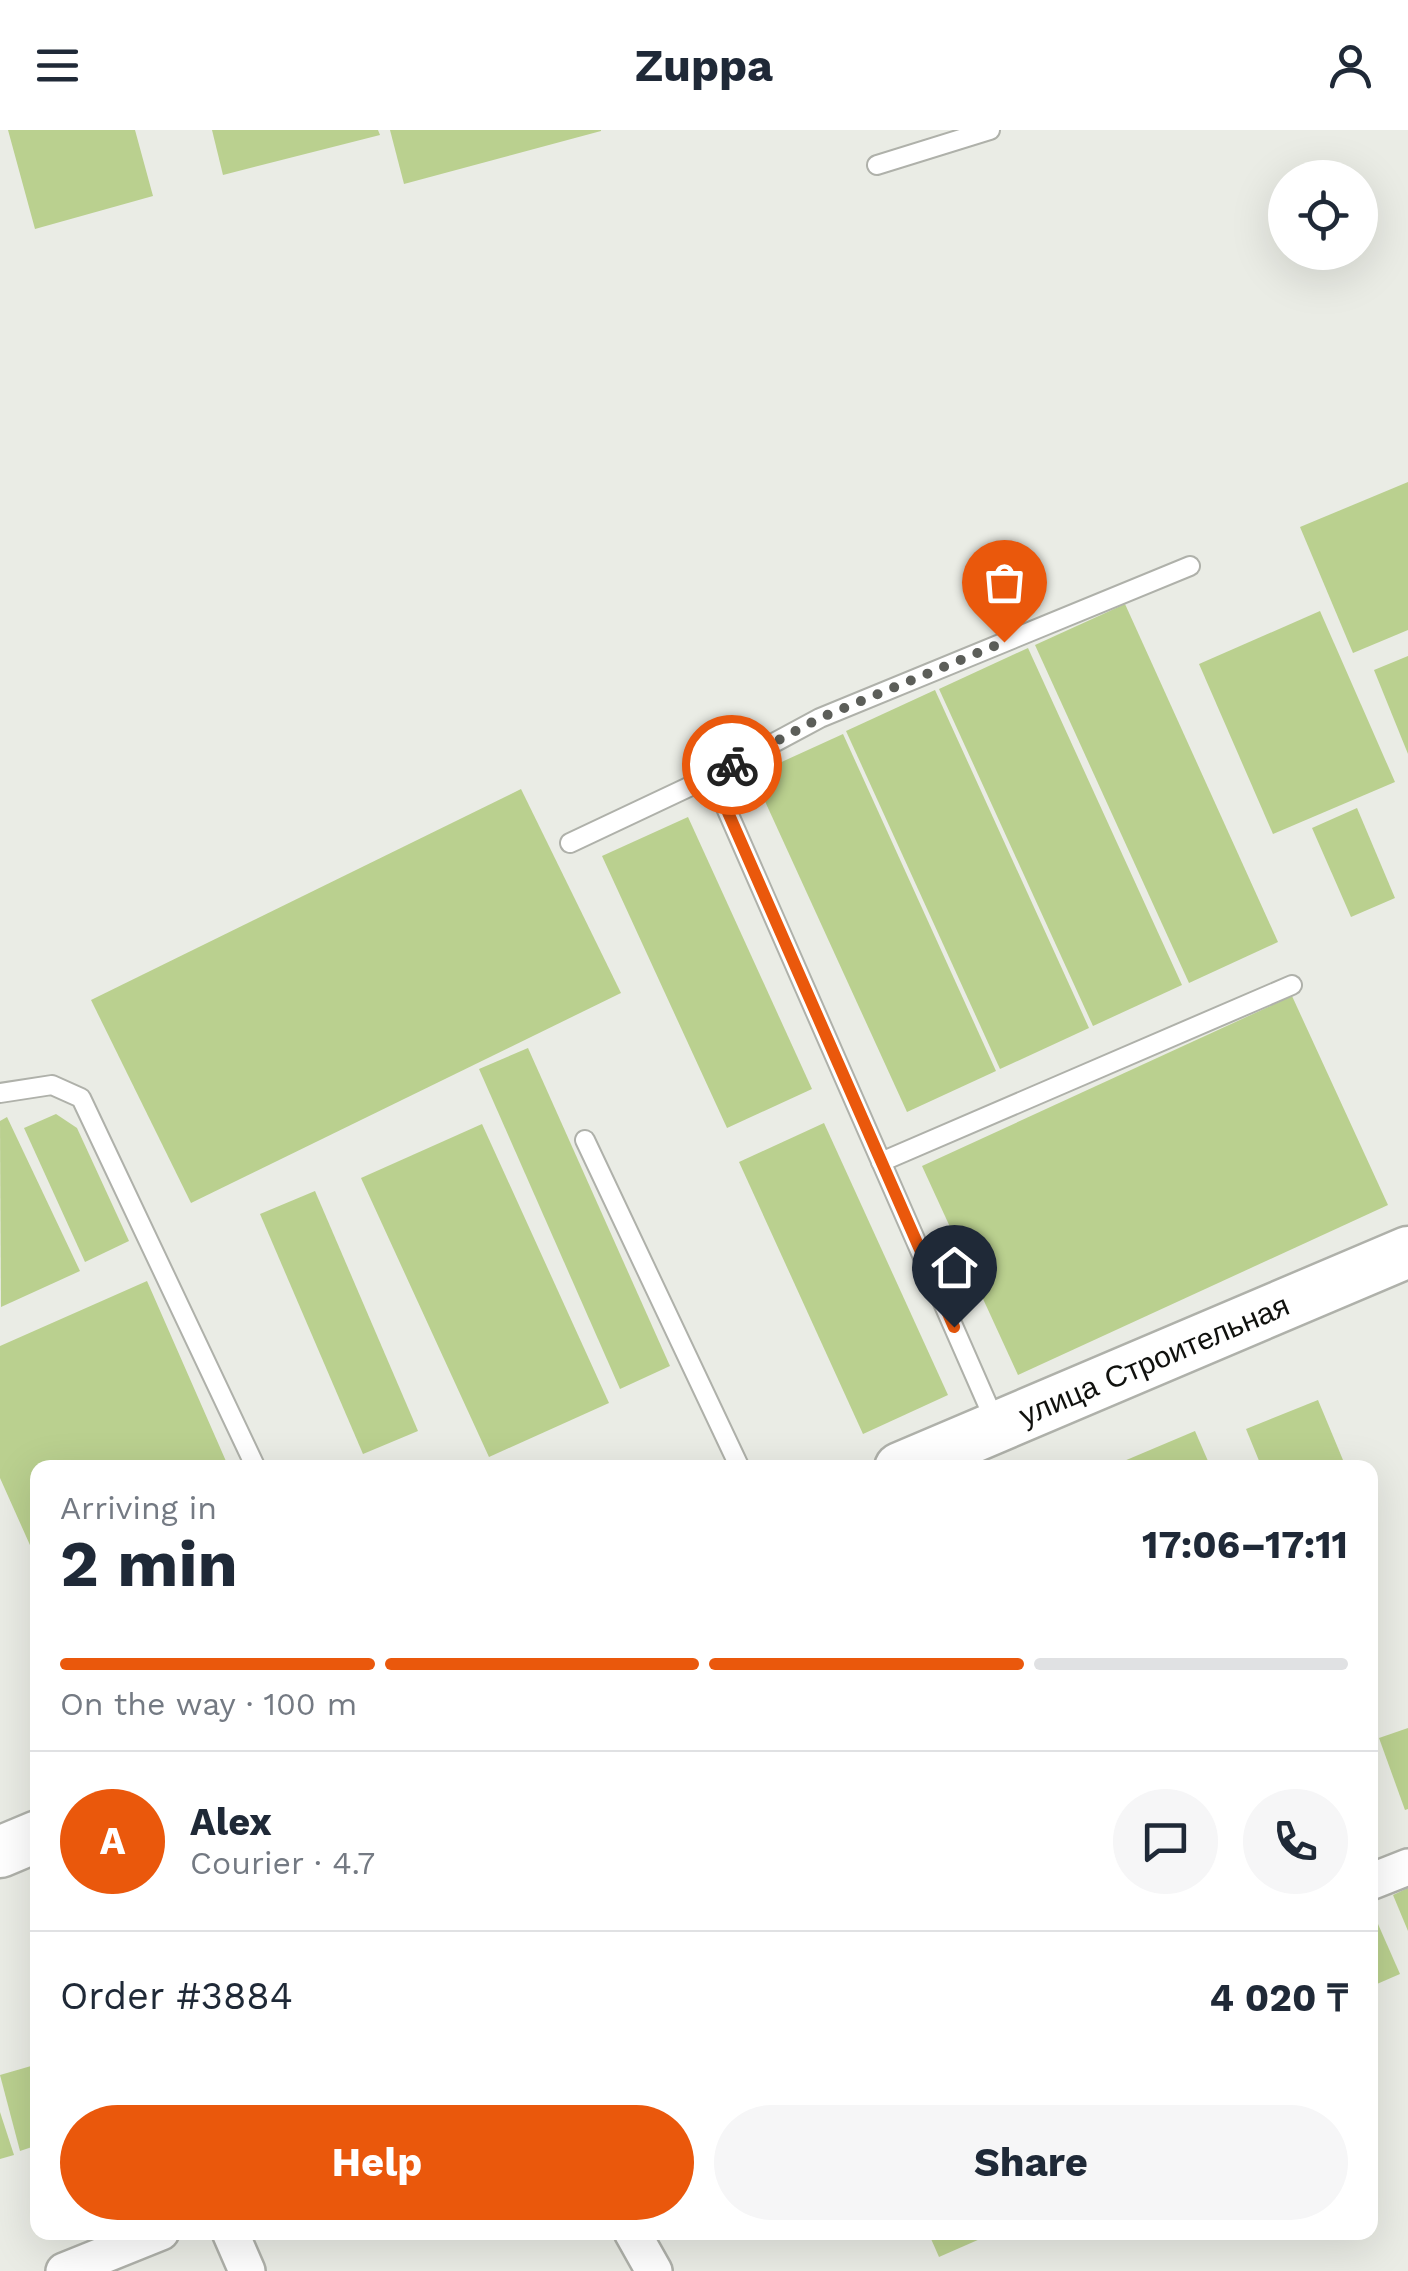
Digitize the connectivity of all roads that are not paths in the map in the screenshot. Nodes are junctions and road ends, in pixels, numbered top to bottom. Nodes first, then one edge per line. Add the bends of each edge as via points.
1 (990, 130) edge
2 (877, 165) dead end
3 (1190, 566) dead end
4 (712, 776) junction
5 (570, 842) dead end
6 (1292, 985) dead end
7 (0, 1094) edge
8 (585, 1140) dead end
9 (881, 1162) junction
10 (1408, 1252) edge
11 (998, 1426) junction
12 (252, 1460) edge
13 (736, 1460) edge
14 (919, 1460) edge
15 (30, 1839) edge
16 (0, 1852) edge
17 (1408, 1866) edge
18 (1378, 1879) edge
19 (141, 2240) edge
20 (233, 2240) edge
21 (637, 2240) edge
22 (64, 2271) edge
23 (247, 2271) edge
24 (654, 2271) edge

1 - 2 lane
3 - 4 lane via 820,718
4 - 5 lane
4 - 9 lane
6 - 9 lane
7 - 12 lane via 52,1085 81,1098
8 - 13 lane
9 - 11 lane
10 - 11 main road, улица Строительная
11 - 14 main road, улица Строительная
15 - 16 main road
17 - 18 street
19 - 22 street
20 - 23 street
21 - 24 street

